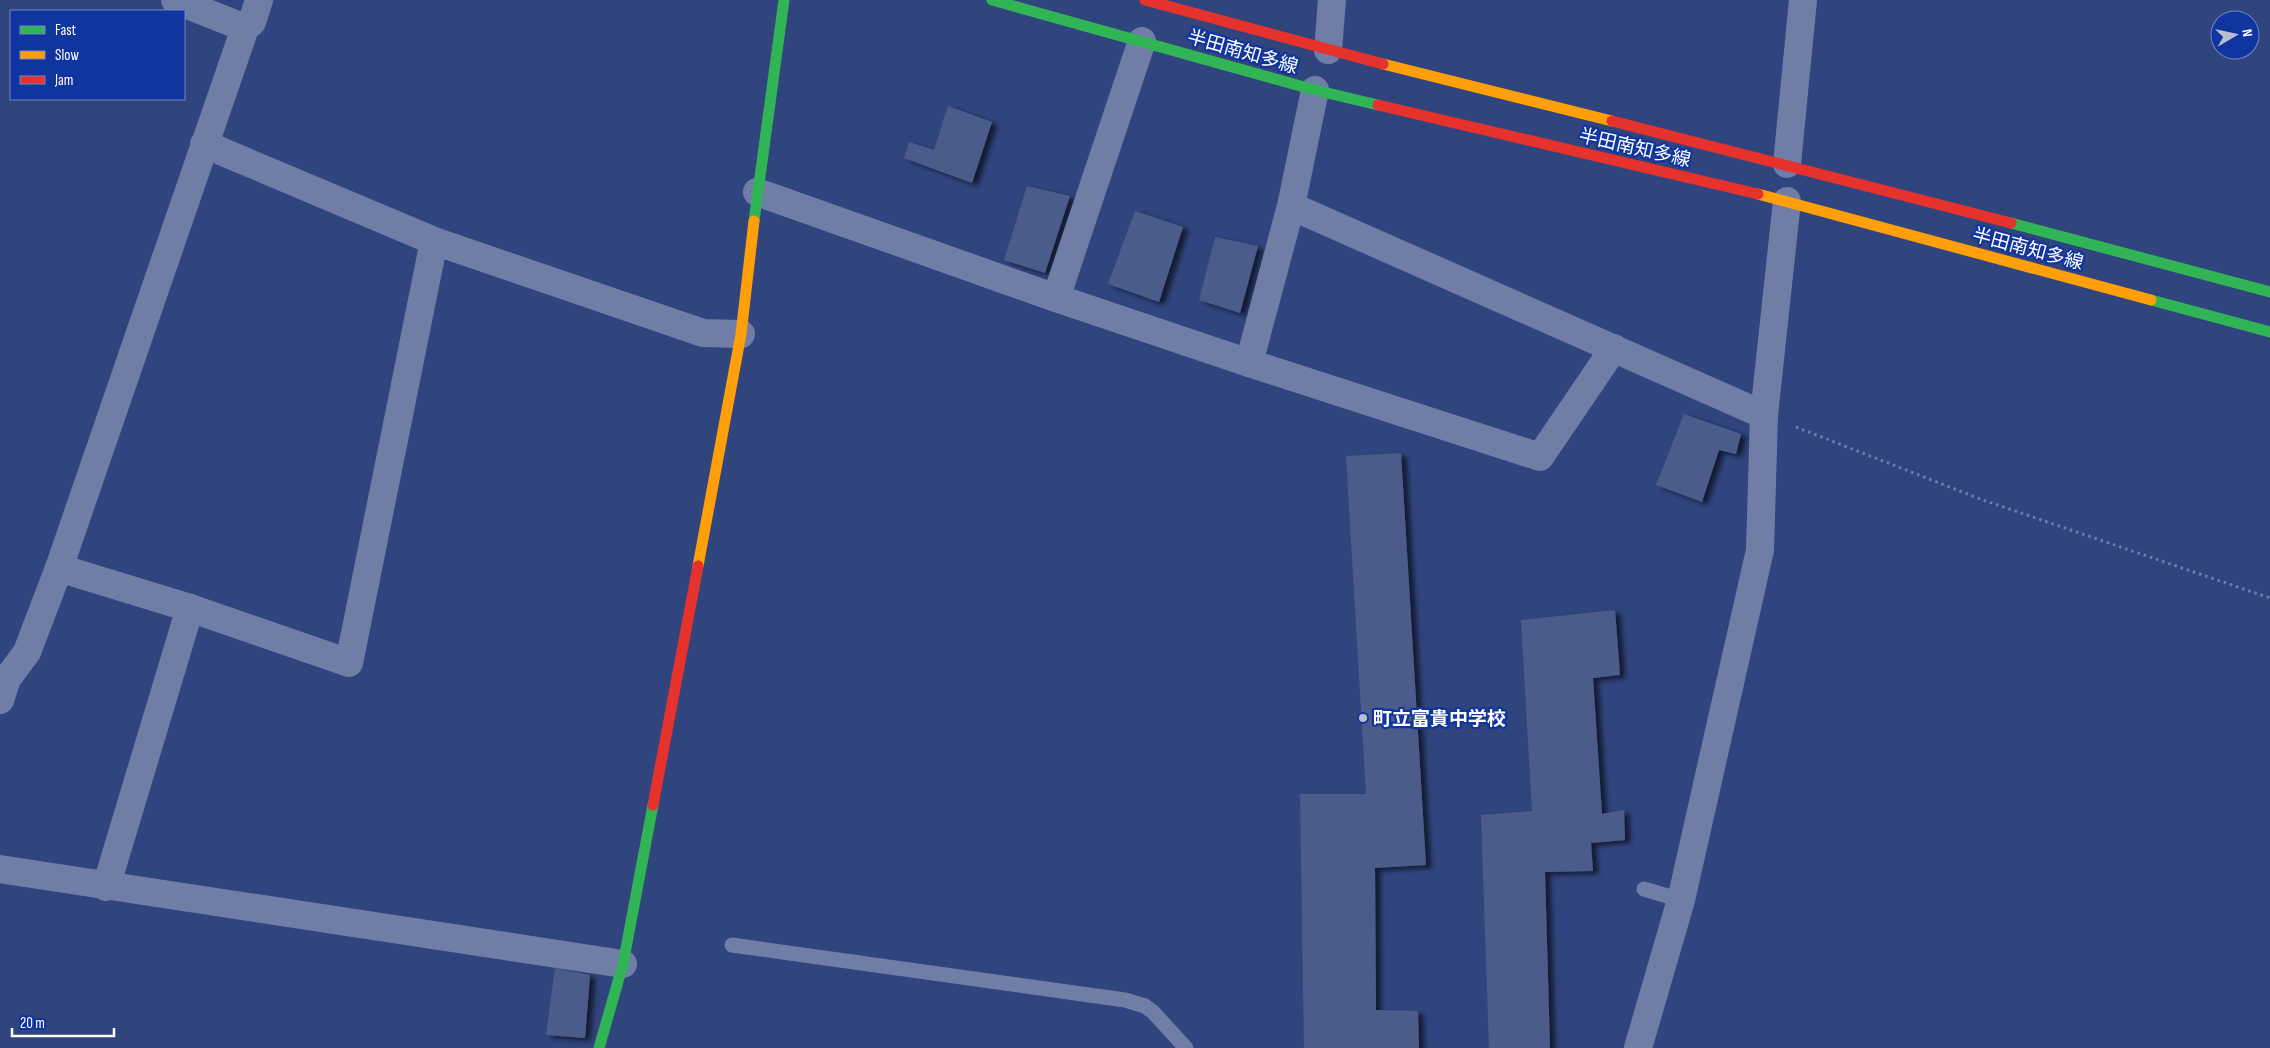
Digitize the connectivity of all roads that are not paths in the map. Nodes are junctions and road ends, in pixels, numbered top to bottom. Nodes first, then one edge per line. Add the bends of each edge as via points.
1 (175, 0) edge
2 (258, 0) edge
3 (784, 0) edge
4 (992, 0) edge
5 (1145, 0) edge
6 (1332, 0) edge
7 (1803, 0) edge
8 (245, 28) junction
9 (1142, 41) junction
10 (1328, 50) junction
11 (1315, 90) junction
12 (204, 144) junction
13 (1787, 164) junction
14 (757, 192) junction
15 (1787, 201) junction
16 (1292, 206) junction
17 (434, 241) junction
18 (2270, 292) edge
19 (1056, 298) junction
20 (2270, 332) edge
21 (741, 334) junction
22 (1614, 348) junction
23 (1249, 363) junction
24 (1764, 415) junction
25 (59, 568) junction
26 (190, 608) junction
27 (0, 700) edge
28 (0, 869) edge
29 (106, 887) junction
30 (1644, 889) dead end
31 (1681, 900) junction
32 (732, 945) dead end
33 (623, 964) junction
34 (599, 1048) edge
35 (1186, 1048) edge
36 (1638, 1048) edge

1 - 8 street
2 - 8 street via 252,22
3 - 14 main road
4 - 9 main road, 半田南知多線
5 - 10 main road, 半田南知多線
6 - 10 street
7 - 13 street
8 - 12 street
9 - 11 main road, 半田南知多線
9 - 19 street
10 - 13 main road, 半田南知多線
11 - 15 main road, 半田南知多線
11 - 16 street
12 - 17 street
12 - 25 street
13 - 18 main road, 半田南知多線
14 - 19 street
14 - 21 main road
15 - 20 main road, 半田南知多線
15 - 24 street
16 - 22 street
16 - 23 street
17 - 21 street via 703,334
17 - 26 street via 349,663
19 - 23 street
21 - 33 main road
22 - 23 street via 1540,457
22 - 24 street
24 - 31 street via 1760,550
25 - 26 street
25 - 27 street via 27,652 7,679
26 - 29 street
28 - 29 street
29 - 33 street
30 - 31 lane
31 - 36 street
32 - 35 lane via 1125,1000 1153,1012
33 - 34 main road

